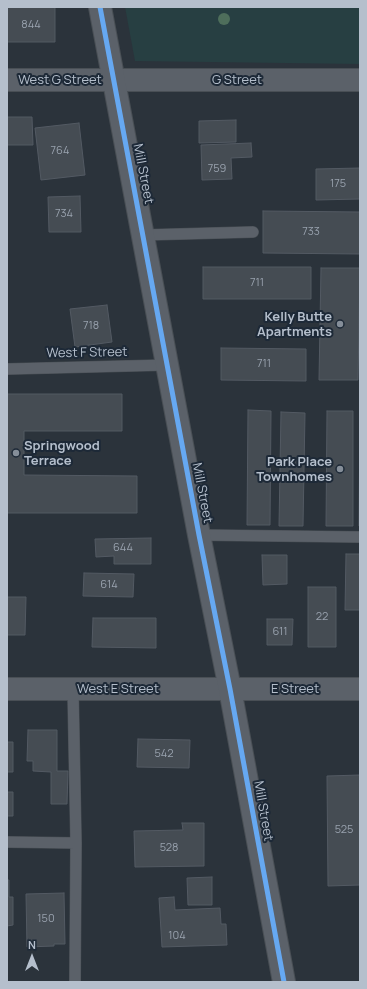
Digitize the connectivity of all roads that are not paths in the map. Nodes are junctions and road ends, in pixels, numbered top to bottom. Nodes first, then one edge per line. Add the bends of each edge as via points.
1 (100, 7) edge
2 (7, 80) edge
3 (113, 80) junction
4 (360, 80) edge
5 (253, 232) dead end
6 (143, 234) junction
7 (167, 364) junction
8 (7, 369) edge
9 (199, 535) junction
10 (360, 537) edge
11 (7, 689) edge
12 (73, 689) junction
13 (230, 689) junction
14 (360, 689) edge
15 (7, 842) edge
16 (76, 843) junction
17 (75, 982) edge
18 (284, 982) edge

1 - 3 street, Mill Street
2 - 3 street, West G Street
3 - 4 street, G Street
3 - 6 street, Mill Street
5 - 6 lane
6 - 7 street, Mill Street
7 - 8 lane, West F Street
7 - 9 street, Mill Street
9 - 10 lane
9 - 13 street, Mill Street
11 - 12 street, West E Street
12 - 13 street, West E Street
12 - 16 lane
13 - 14 street, E Street
13 - 18 street, Mill Street
15 - 16 lane
16 - 17 lane

